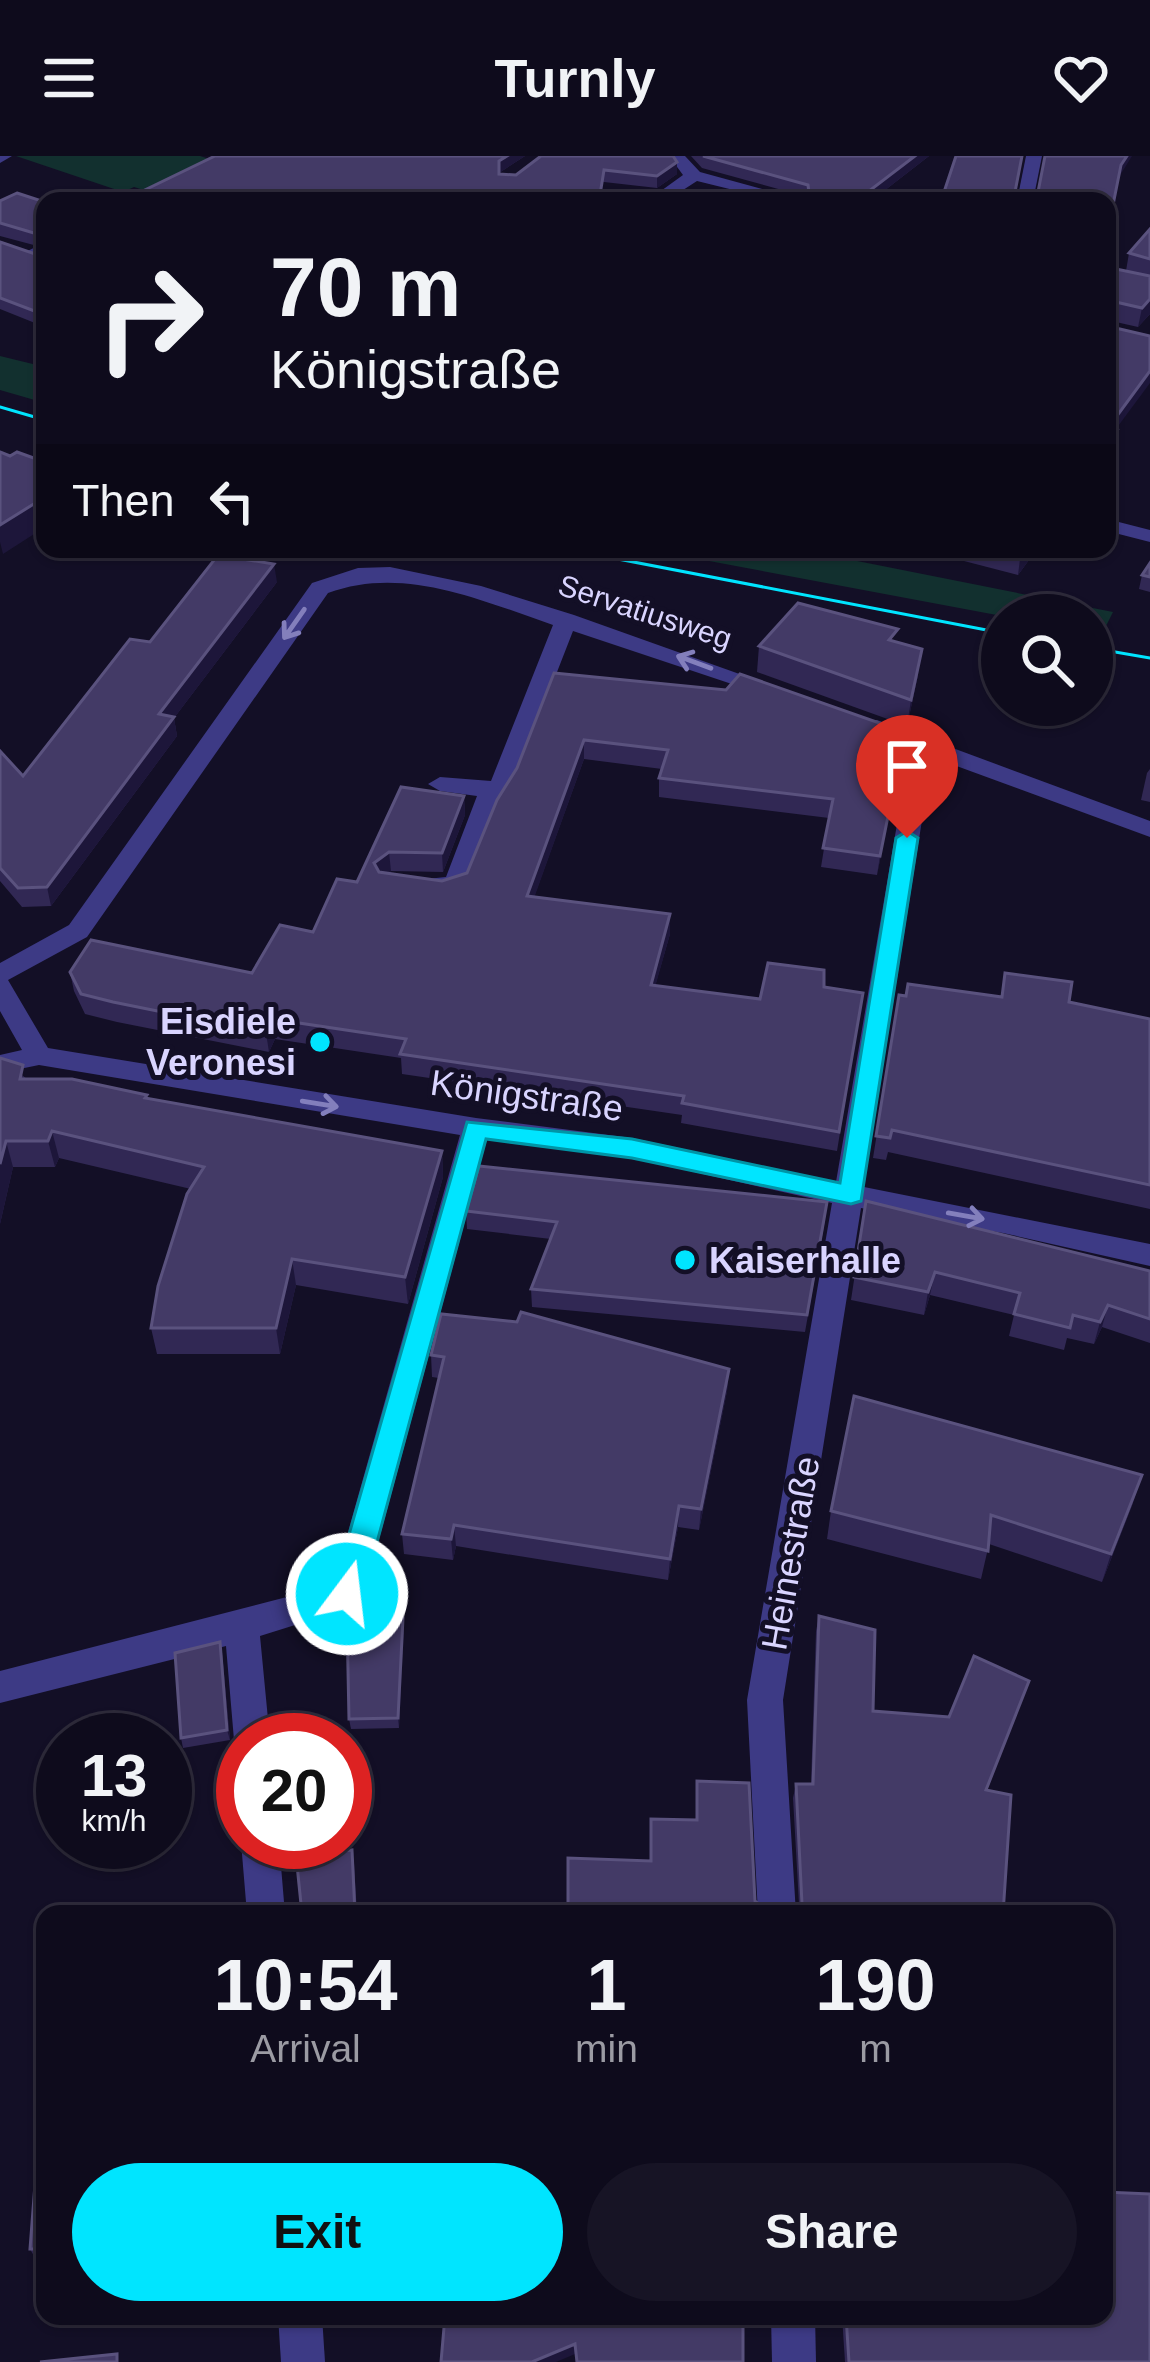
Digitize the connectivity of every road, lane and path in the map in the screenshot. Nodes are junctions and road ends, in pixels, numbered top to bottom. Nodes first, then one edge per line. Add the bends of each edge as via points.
1 (677, 156) edge
2 (1034, 156) edge
3 (694, 175) junction
4 (668, 192) edge
5 (762, 192) edge
6 (1026, 192) edge
7 (1116, 527) edge
8 (1150, 536) edge
9 (566, 620) junction
10 (789, 696) edge
11 (856, 721) edge
12 (922, 745) junction
13 (440, 784) dead end
14 (491, 790) junction
15 (1150, 830) edge
16 (393, 883) edge
17 (0, 974) edge
18 (0, 987) edge
19 (39, 1056) junction
20 (0, 1064) edge
21 (476, 1128) junction
22 (851, 1195) junction
23 (1150, 1255) edge
24 (242, 1627) junction
25 (0, 1687) edge
26 (250, 1713) edge
27 (262, 1869) edge
28 (265, 1905) edge
29 (776, 1905) edge
30 (300, 2325) edge
31 (793, 2325) edge
32 (303, 2362) edge
33 (794, 2362) edge

1 - 3 street
2 - 6 street
3 - 4 street
3 - 5 street
7 - 8 street
10 -> 9 street, Servatiusweg
9 - 14 street via 501,785
9 -> 17 street, Servatiusweg via 390,573 320,588 78,931
11 - 12 street
12 - 15 street
12 - 22 street, Heinestraße
13 - 14 street
14 - 16 street via 457,882
18 - 19 street
19 - 20 street
19 -> 21 street, Königstraße
21 - 22 street, Königstraße via 632,1148
21 - 24 street via 347,1594
22 -> 23 street, Königstraße
22 - 29 street, Heinestraße via 765,1700
24 - 25 street
24 - 26 street
27 - 28 street
30 - 32 street
31 - 33 street

